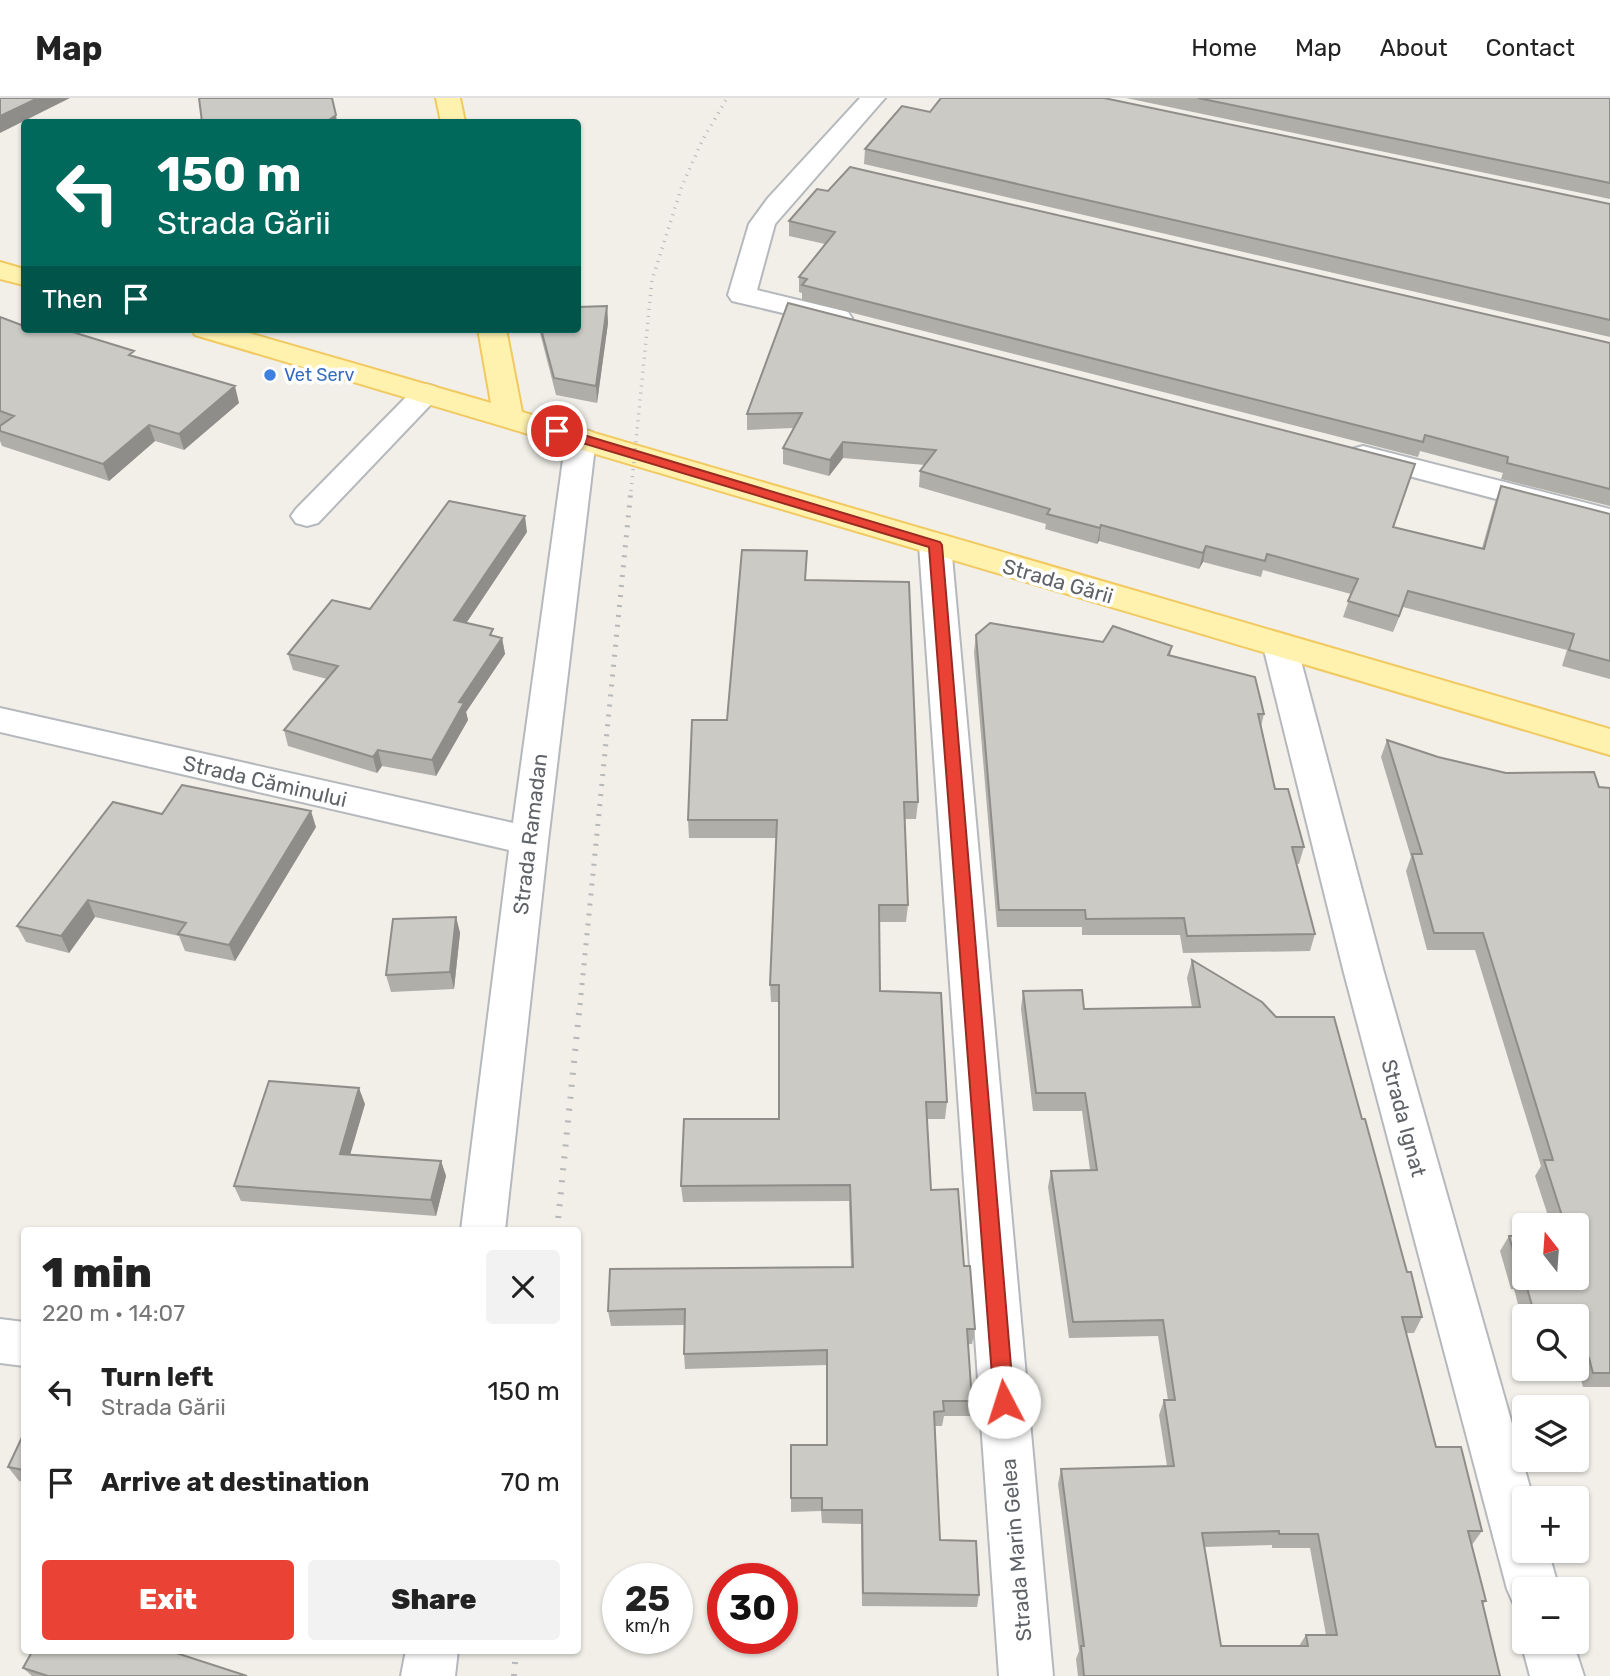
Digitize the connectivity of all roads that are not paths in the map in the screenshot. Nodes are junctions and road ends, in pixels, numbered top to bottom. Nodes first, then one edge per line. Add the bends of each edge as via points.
1 (448, 98) edge
2 (873, 98) edge
3 (452, 119) edge
4 (814, 163) junction
5 (841, 169) dead end
6 (0, 270) edge
7 (21, 276) edge
8 (867, 326) edge
9 (219, 333) edge
10 (493, 333) edge
11 (426, 393) junction
12 (508, 417) junction
13 (581, 438) junction
14 (1340, 449) edge
15 (307, 516) dead end
16 (1610, 519) edge
17 (935, 545) junction
18 (1280, 646) junction
19 (0, 720) edge
20 (1610, 742) edge
21 (529, 841) junction
22 (483, 1227) edge
23 (0, 1341) edge
24 (21, 1344) edge
25 (1530, 1577) edge
26 (431, 1654) edge
27 (1551, 1654) edge
28 (428, 1676) edge
29 (1026, 1676) edge
30 (1557, 1676) edge

1 - 3 main road
2 - 4 street
4 - 5 street
4 - 8 street via 762,224 742,295
6 - 7 main road
9 - 11 main road, Strada Gării
10 - 12 main road
11 - 12 main road, Strada Gării
11 - 15 street
12 - 13 main road, Strada Gării
13 - 17 main road, Strada Gării
13 - 21 street, Strada Ramadan
14 - 16 street
17 - 18 main road, Strada Gării
17 - 29 street, Strada Marin Gelea
18 - 20 main road, Strada Gării
18 - 25 street, Strada Ignat
19 - 21 street, Strada Căminului
21 - 22 street, Strada Ramadan
23 - 24 street
26 - 28 street
27 - 30 street

